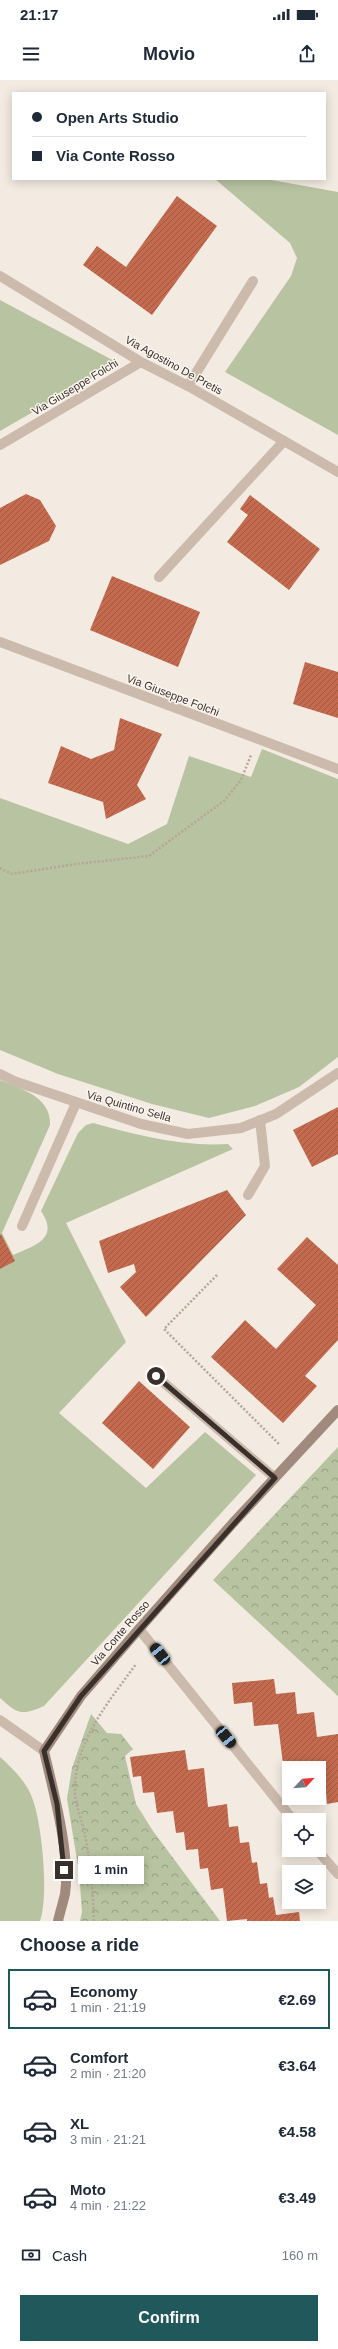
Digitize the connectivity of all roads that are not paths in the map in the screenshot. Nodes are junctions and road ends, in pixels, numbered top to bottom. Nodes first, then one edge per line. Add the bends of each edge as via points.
1 (0, 276) edge
2 (253, 281) dead end
3 (141, 362) junction
4 (188, 386) junction
5 (284, 441) junction
6 (0, 445) edge
7 (338, 472) edge
8 (159, 577) dead end
9 (0, 642) edge
10 (338, 769) edge
11 (338, 1073) edge
12 (0, 1074) edge
13 (76, 1102) junction
14 (260, 1120) junction
15 (248, 1195) dead end
16 (22, 1226) dead end
17 (156, 1376) dead end
18 (338, 1410) edge
19 (275, 1478) junction
20 (139, 1629) junction
21 (0, 1720) edge
22 (44, 1751) junction
23 (287, 1813) edge
24 (323, 1857) edge
25 (338, 1874) edge
26 (58, 1921) edge

1 - 3 street, Via Agostino De Pretis
2 - 4 street
3 - 4 street, Via Agostino De Pretis
3 - 6 street, Via Giuseppe Folchi
4 - 5 street, Via Agostino De Pretis
5 - 7 street, Via Agostino De Pretis
5 - 8 street
9 - 10 street, Via Giuseppe Folchi
11 - 14 street, Via Quintino Sella via 276,1114
12 - 13 street, Via Quintino Sella
13 - 14 street, Via Quintino Sella via 141,1124 188,1134 241,1128
13 - 16 street
14 - 15 street via 265,1166
17 - 19 street
18 - 19 street, Via Conte Rosso
19 - 20 street, Via Conte Rosso
20 - 22 street, Via Conte Rosso via 81,1696
20 - 23 street
21 - 22 street
22 - 26 street via 57,1804 64,1859 65,1893
24 - 25 street

